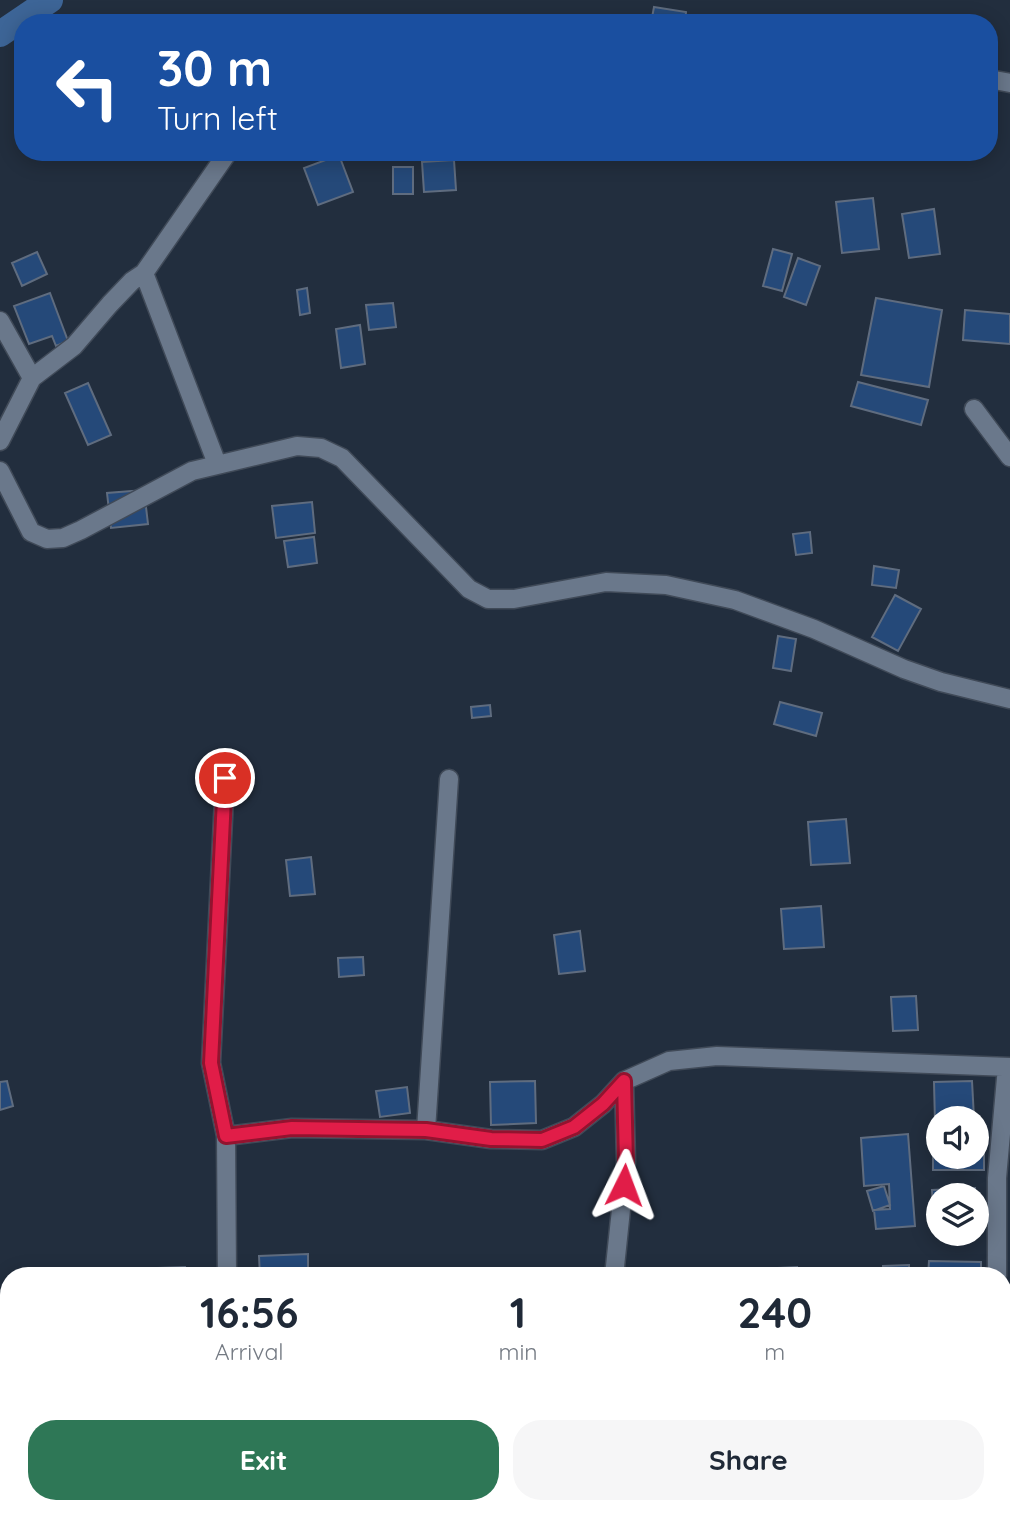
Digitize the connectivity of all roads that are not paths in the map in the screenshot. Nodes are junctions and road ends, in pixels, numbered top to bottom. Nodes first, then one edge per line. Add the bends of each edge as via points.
1 (222, 161) edge
2 (144, 273) junction
3 (0, 321) edge
4 (32, 378) junction
5 (974, 409) dead end
6 (0, 441) edge
7 (1010, 457) edge
8 (217, 464) junction
9 (0, 471) edge
10 (1010, 699) edge
11 (225, 778) dead end
12 (449, 779) dead end
13 (1008, 1067) edge
14 (624, 1081) junction
15 (426, 1130) junction
16 (226, 1136) junction
17 (227, 1267) edge
18 (615, 1267) edge
19 (997, 1267) edge

1 - 2 street
2 - 4 street via 74,346
2 - 8 street
3 - 4 street
4 - 6 street
5 - 7 street
8 - 9 street via 192,471 63,538 47,539 32,532
8 - 10 street via 297,446 321,448 342,458 469,589 488,599 514,599 606,582 666,585 735,600 904,669
11 - 16 street via 211,1063
12 - 15 street
13 - 14 street via 717,1056 670,1061
13 - 19 street via 997,1178
14 - 15 street via 574,1127 542,1140
14 - 18 street via 626,1162
15 - 16 street via 292,1128
16 - 17 street

